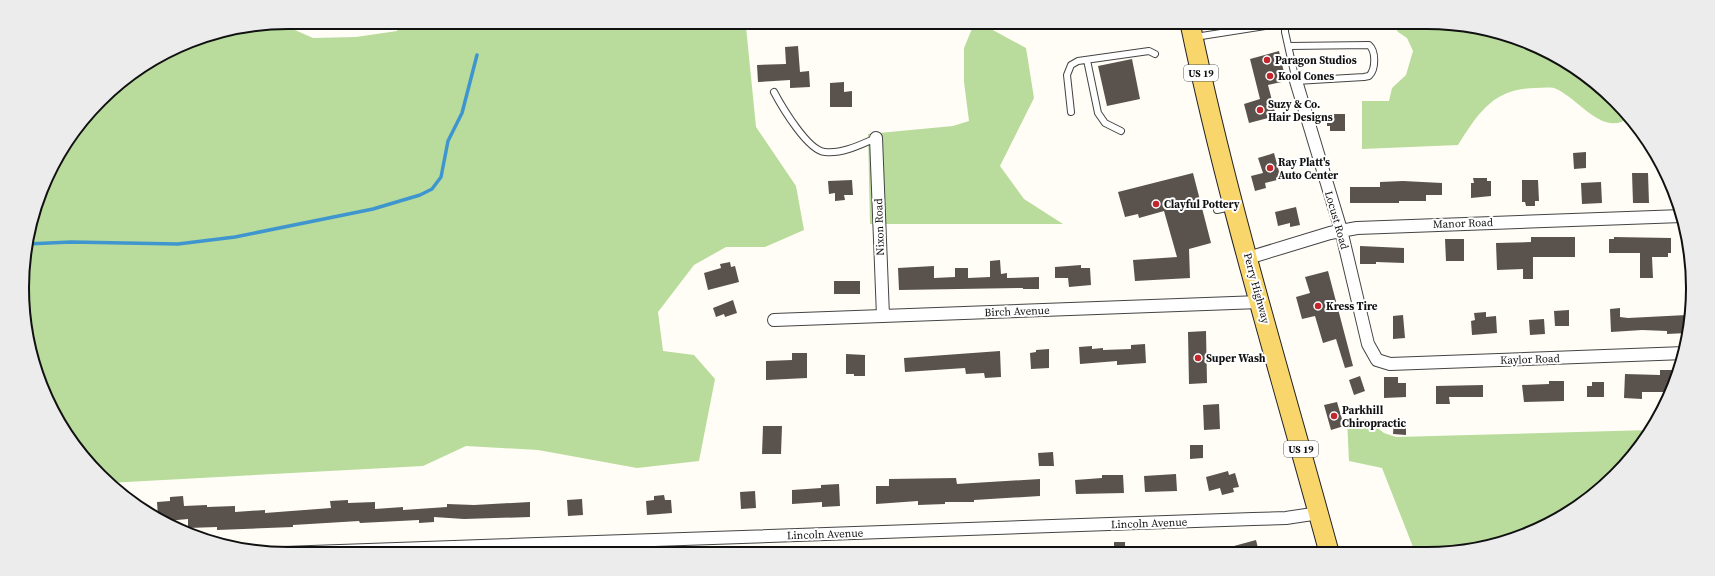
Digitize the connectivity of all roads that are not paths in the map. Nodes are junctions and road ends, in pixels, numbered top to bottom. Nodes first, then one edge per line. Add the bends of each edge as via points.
1 (1205, 29) edge
2 (1285, 29) edge
3 (1192, 30) edge
4 (1289, 46) junction
5 (1155, 54) dead end
6 (1087, 60) junction
7 (1296, 81) junction
8 (774, 92) dead end
9 (1071, 112) dead end
10 (1121, 131) dead end
11 (876, 138) joint
12 (1676, 216) edge
13 (1341, 230) junction
14 (1248, 258) junction
15 (1260, 302) junction
16 (883, 316) junction
17 (774, 320) dead end
18 (1677, 353) edge
19 (1377, 360) joint
20 (1319, 513) junction
21 (542, 547) edge
22 (1329, 547) edge

1 - 3 lane
2 - 4 lane
3 - 14 main road, Perry Highway / US 19 via 1209,109 1225,208
4 - 7 lane
4 - 7 lane via 1365,44 1374,51 1373,70 1369,76
5 - 6 lane via 1149,51
6 - 9 lane via 1074,63 1068,70
6 - 10 lane via 1098,113 1105,123
7 - 13 street, Locust Road
8 - 11 lane via 806,139 824,152 839,151
11 - 16 street, Nixon Road
12 - 13 street, Manor Road via 1408,225
13 - 14 street, Manor Road
13 - 19 street, Locust Road via 1368,344
14 - 15 main road, Perry Highway / US 19
15 - 16 street, Birch Avenue
15 - 20 main road, Perry Highway / US 19
16 - 17 street, Birch Avenue
18 - 19 street, Kaylor Road via 1390,364
20 - 21 street, Lincoln Avenue via 1286,518
20 - 22 main road, Perry Highway / US 19

